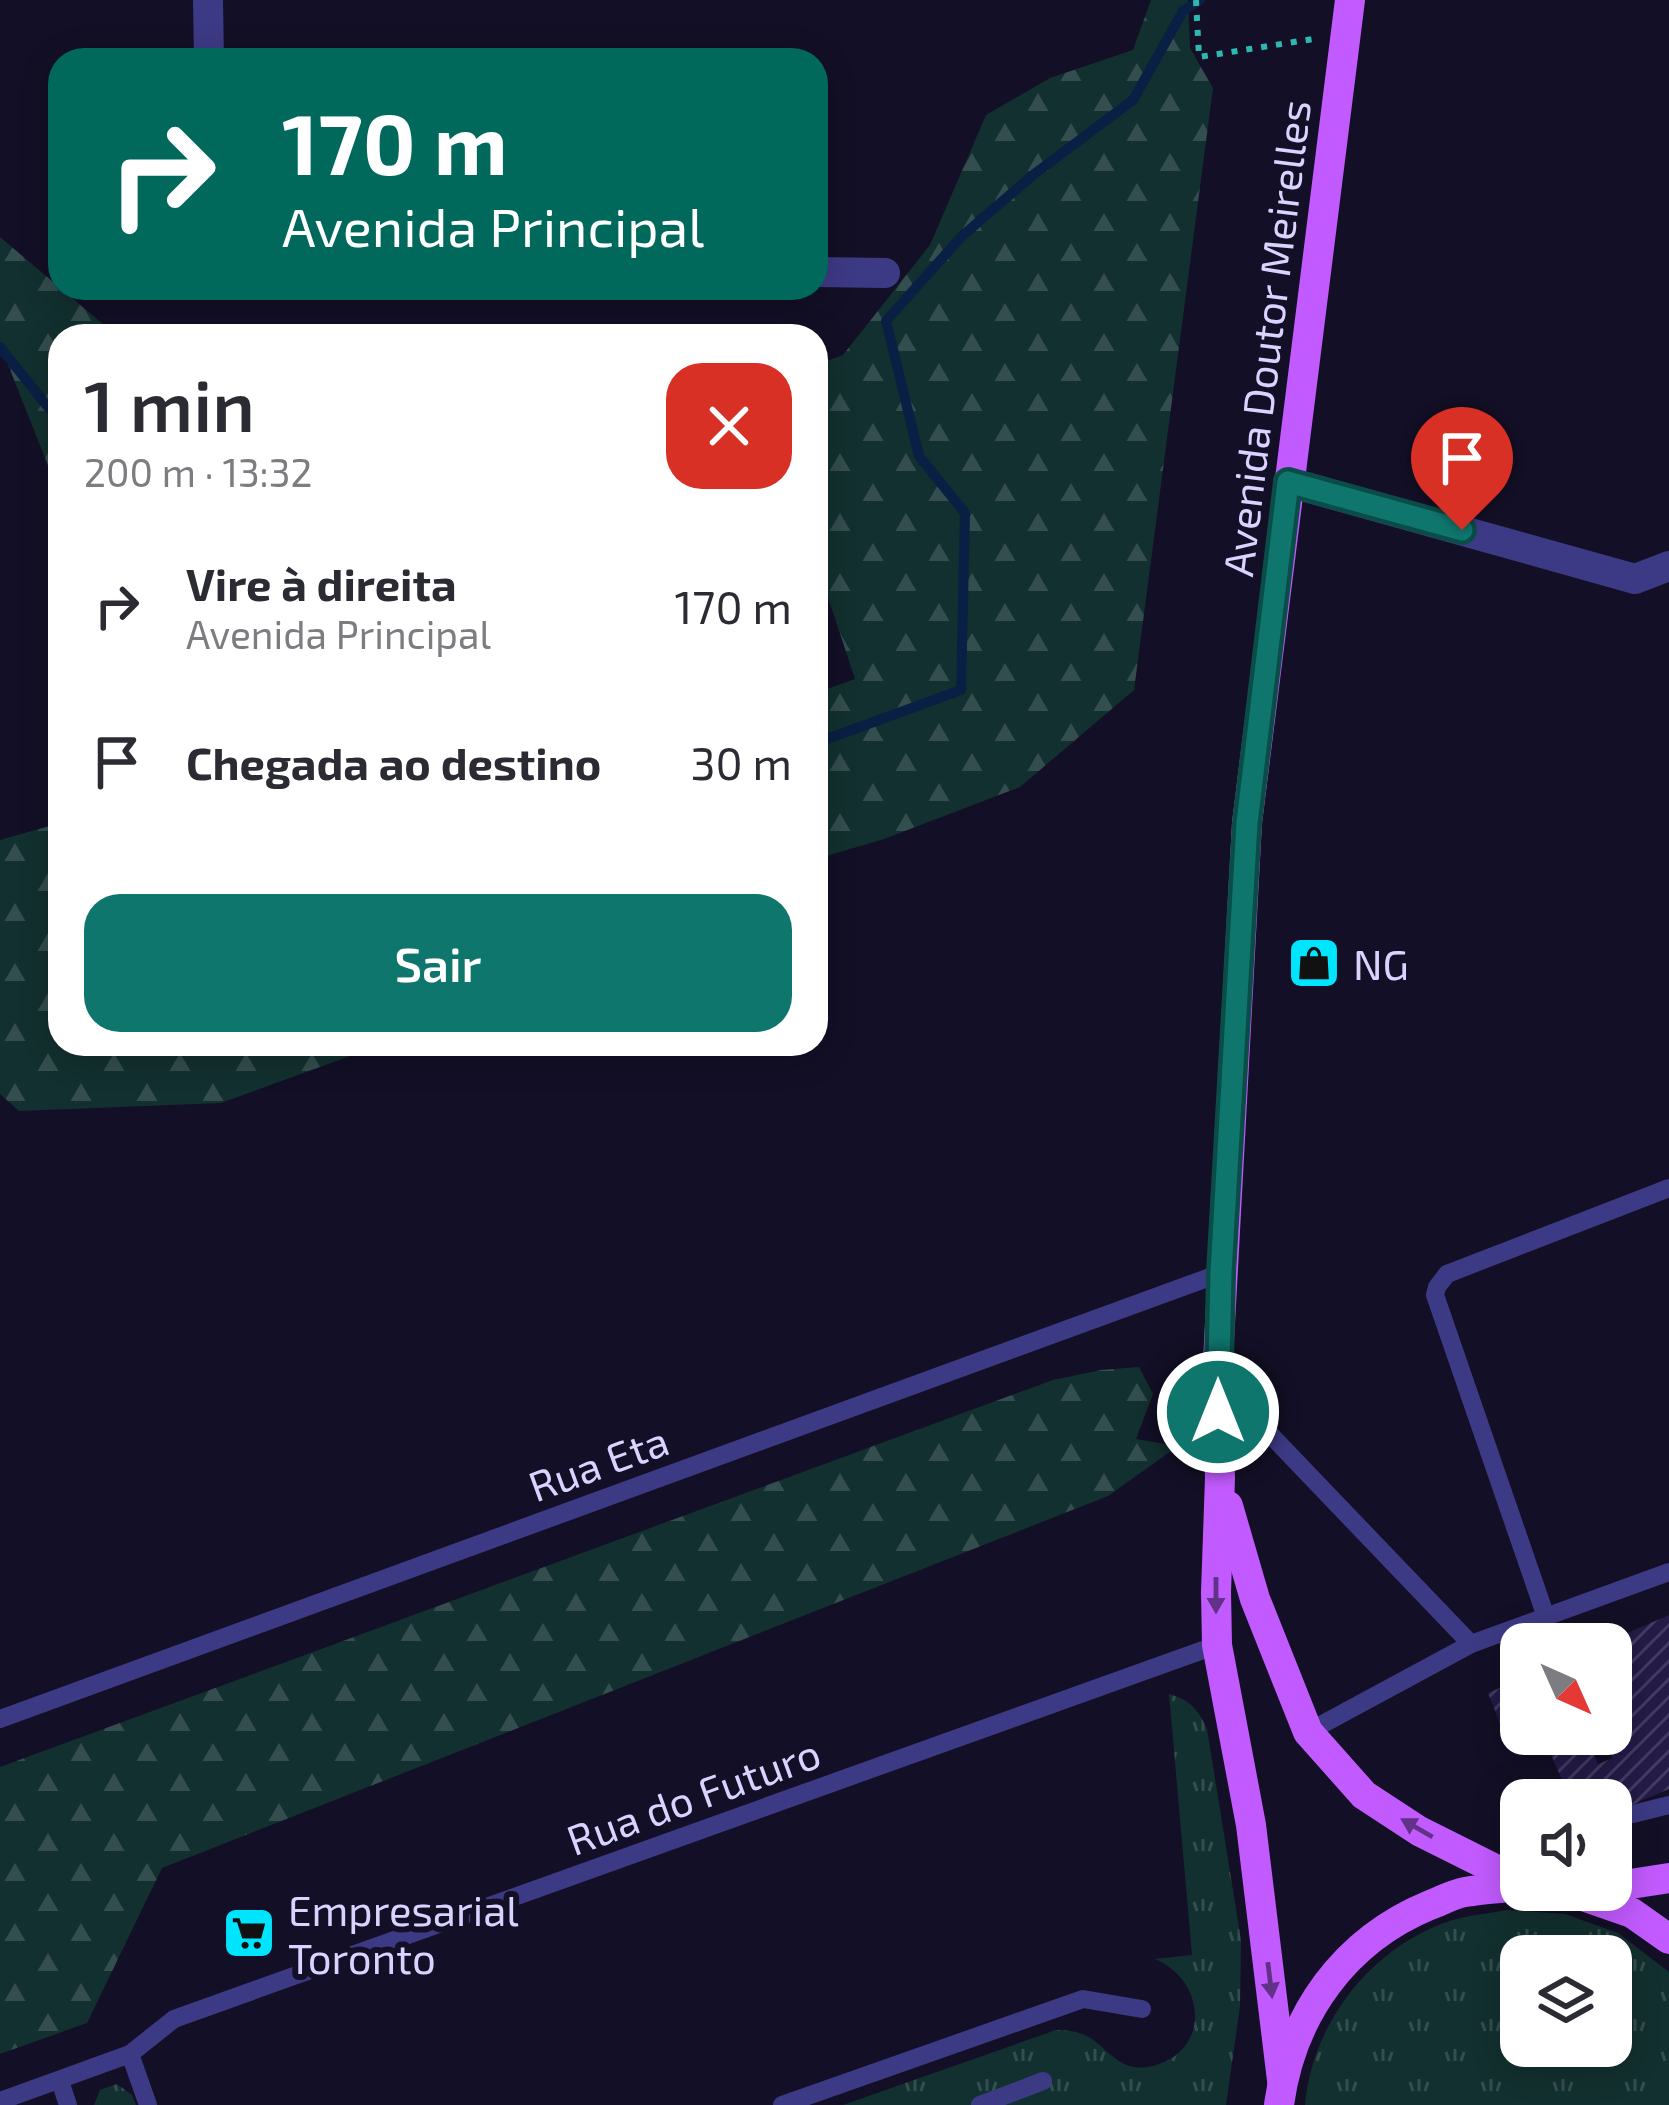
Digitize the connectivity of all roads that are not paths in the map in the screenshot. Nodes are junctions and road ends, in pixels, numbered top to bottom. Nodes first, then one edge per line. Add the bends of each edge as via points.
1 (208, 0) edge
2 (1350, 0) edge
3 (209, 48) edge
4 (828, 272) edge
5 (885, 273) dead end
6 (1288, 482) junction
7 (1669, 566) edge
8 (1669, 1188) edge
9 (1221, 1273) junction
10 (1217, 1379) junction
11 (1220, 1478) junction
12 (1669, 1572) edge
13 (1546, 1617) junction
14 (1471, 1644) junction
15 (1217, 1646) junction
16 (0, 1719) edge
17 (1308, 1732) junction
18 (1669, 1805) edge
19 (1632, 1812) edge
20 (1500, 1873) edge
21 (1669, 1877) edge
22 (1632, 1883) edge
23 (1500, 1887) edge
24 (1627, 1911) edge
25 (1669, 1939) edge
26 (1142, 2008) dead end
27 (130, 2054) junction
28 (59, 2081) junction
29 (1043, 2081) dead end
30 (1281, 2092) edge
31 (0, 2101) edge
32 (68, 2105) edge
33 (148, 2105) edge
34 (782, 2105) edge
35 (980, 2105) edge

1 - 3 street
2 - 6 main road, Avenida Doutor Meirelles
4 - 5 street
6 - 7 street via 1635,579
6 - 9 main road, Avenida Doutor Meirelles via 1247,823
8 - 13 lane via 1448,1274 1437,1287
9 - 10 main road, Avenida Doutor Meirelles
9 - 16 lane, Rua Eta
10 - 11 main road, Avenida Doutor Meirelles
10 - 14 lane
11 -> 15 main road, Avenida Doutor Meirelles
11 - 17 main road, Avenida Doutor Meirelles via 1255,1599
12 - 13 lane
13 - 14 lane
14 - 17 lane
15 - 27 lane, Rua do Futuro via 174,2019
15 -> 30 main road, Avenida Doutor Meirelles via 1251,1826
20 -> 17 main road, Avenida Doutor Meirelles via 1364,1796
18 - 19 lane
21 - 22 main road
23 - 30 main road via 1461,1892 1398,1918 1345,1961 1305,2016
24 - 25 main road
26 - 34 lane via 1083,1999
27 - 28 lane, Rua do Futuro
27 - 33 lane
28 - 31 lane, Rua do Futuro
28 - 32 lane
29 - 35 lane

